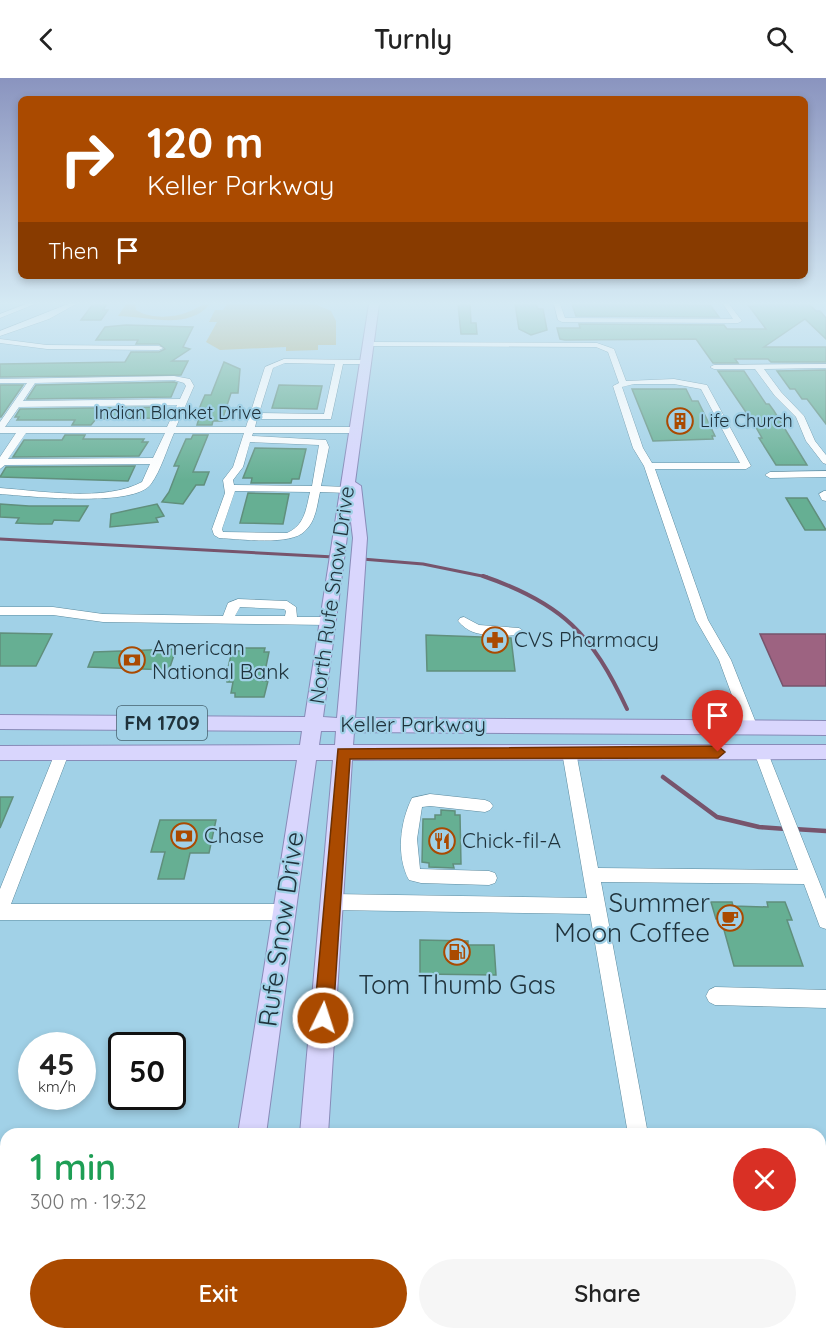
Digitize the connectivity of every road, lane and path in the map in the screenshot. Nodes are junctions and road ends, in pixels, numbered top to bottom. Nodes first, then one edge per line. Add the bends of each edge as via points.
1 (339, 362) edge
2 (366, 362) edge
3 (279, 363) edge
4 (615, 363) edge
5 (826, 366) edge
6 (714, 367) dead end
7 (759, 367) junction
8 (0, 381) edge
9 (33, 381) junction
10 (623, 383) junction
11 (183, 402) junction
12 (16, 405) junction
13 (255, 416) junction
14 (172, 428) junction
15 (0, 429) edge
16 (24, 429) junction
17 (357, 430) junction
18 (249, 434) junction
19 (156, 461) junction
20 (826, 461) edge
21 (1, 464) edge
22 (649, 466) junction
23 (352, 467) junction
24 (826, 474) edge
25 (770, 475) dead end
26 (231, 488) junction
27 (316, 489) junction
28 (0, 490) edge
29 (348, 490) junction
30 (0, 611) edge
31 (227, 621) junction
32 (290, 621) junction
33 (329, 621) junction
34 (354, 621) junction
35 (487, 634) dead end
36 (501, 634) dead end
37 (0, 722) edge
38 (313, 724) junction
39 (346, 724) junction
40 (750, 728) junction
41 (783, 728) junction
42 (826, 728) edge
43 (569, 752) junction
44 (761, 752) junction
45 (826, 752) edge
46 (0, 753) edge
47 (62, 753) junction
48 (309, 753) junction
49 (343, 753) junction
50 (484, 806) dead end
51 (592, 875) junction
52 (808, 877) junction
53 (489, 878) dead end
54 (332, 902) junction
55 (598, 906) junction
56 (0, 911) edge
57 (283, 912) junction
58 (826, 921) edge
59 (715, 996) dead end
60 (826, 999) edge
61 (253, 1128) edge
62 (314, 1128) edge
63 (637, 1128) edge

1 - 13 street via 328,417
2 - 17 main road, North Rufe Snow Drive
3 - 13 street via 269,367
4 - 10 street
5 - 7 street
6 - 7 street
7 - 20 street via 800,416
8 - 9 street
9 - 11 street via 174,378 189,383
9 - 12 street
10 - 22 street via 616,388 638,448
10 - 22 street via 686,383 704,387 746,466
11 - 12 street
11 - 14 street
12 - 15 street
13 - 18 street
14 - 16 street, Indian Blanket Drive
14 - 18 street, Indian Blanket Drive
14 - 19 street
15 - 16 street, Indian Blanket Drive
16 - 21 street
17 - 18 street, Indian Blanket Drive
17 - 23 main road, North Rufe Snow Drive
18 - 26 street via 238,467 228,480
18 - 27 street via 322,442
19 - 21 street
19 - 28 street via 146,484 127,494
22 - 40 street via 702,620 725,660
23 - 29 main road, North Rufe Snow Drive
23 - 34 main road, North Rufe Snow Drive via 360,538
24 - 25 street
26 - 27 street
26 - 27 street via 217,529 219,535 300,533 306,527
27 - 29 street
29 - 33 main road, North Rufe Snow Drive
30 - 31 street
31 - 32 street
31 - 32 street via 231,606 238,603 287,605 292,610
32 - 33 street
33 - 34 main road
33 - 38 main road, North Rufe Snow Drive
34 - 39 main road, North Rufe Snow Drive
35 - 36 street via 468,632 459,621 476,629 520,633
37 - 38 main road, Keller Parkway / FM 1709
38 - 39 main road, Keller Parkway / FM 1709
38 - 48 main road, Rufe Snow Drive
39 - 40 main road, Keller Parkway / FM 1709
39 - 49 main road, Rufe Snow Drive
40 - 41 main road, Keller Parkway / FM 1709
41 - 42 main road, Keller Parkway / FM 1709
41 - 44 main road via 765,742
43 - 44 main road, Keller Parkway / FM 1709
43 - 49 main road, Keller Parkway / FM 1709
43 - 51 street
44 - 45 main road, Keller Parkway / FM 1709
44 - 52 street
46 - 47 main road, Keller Parkway / FM 1709
47 - 48 main road, Keller Parkway / FM 1709
47 - 56 street
48 - 49 main road, Keller Parkway / FM 1709
48 - 57 main road, Rufe Snow Drive
49 - 54 main road, Rufe Snow Drive
50 - 53 street via 417,802 411,814 410,865 421,876
51 - 52 street
51 - 55 street
52 - 58 street
54 - 55 street
54 - 62 main road, Rufe Snow Drive
55 - 63 street
56 - 57 street
57 - 61 main road, Rufe Snow Drive
59 - 60 street

